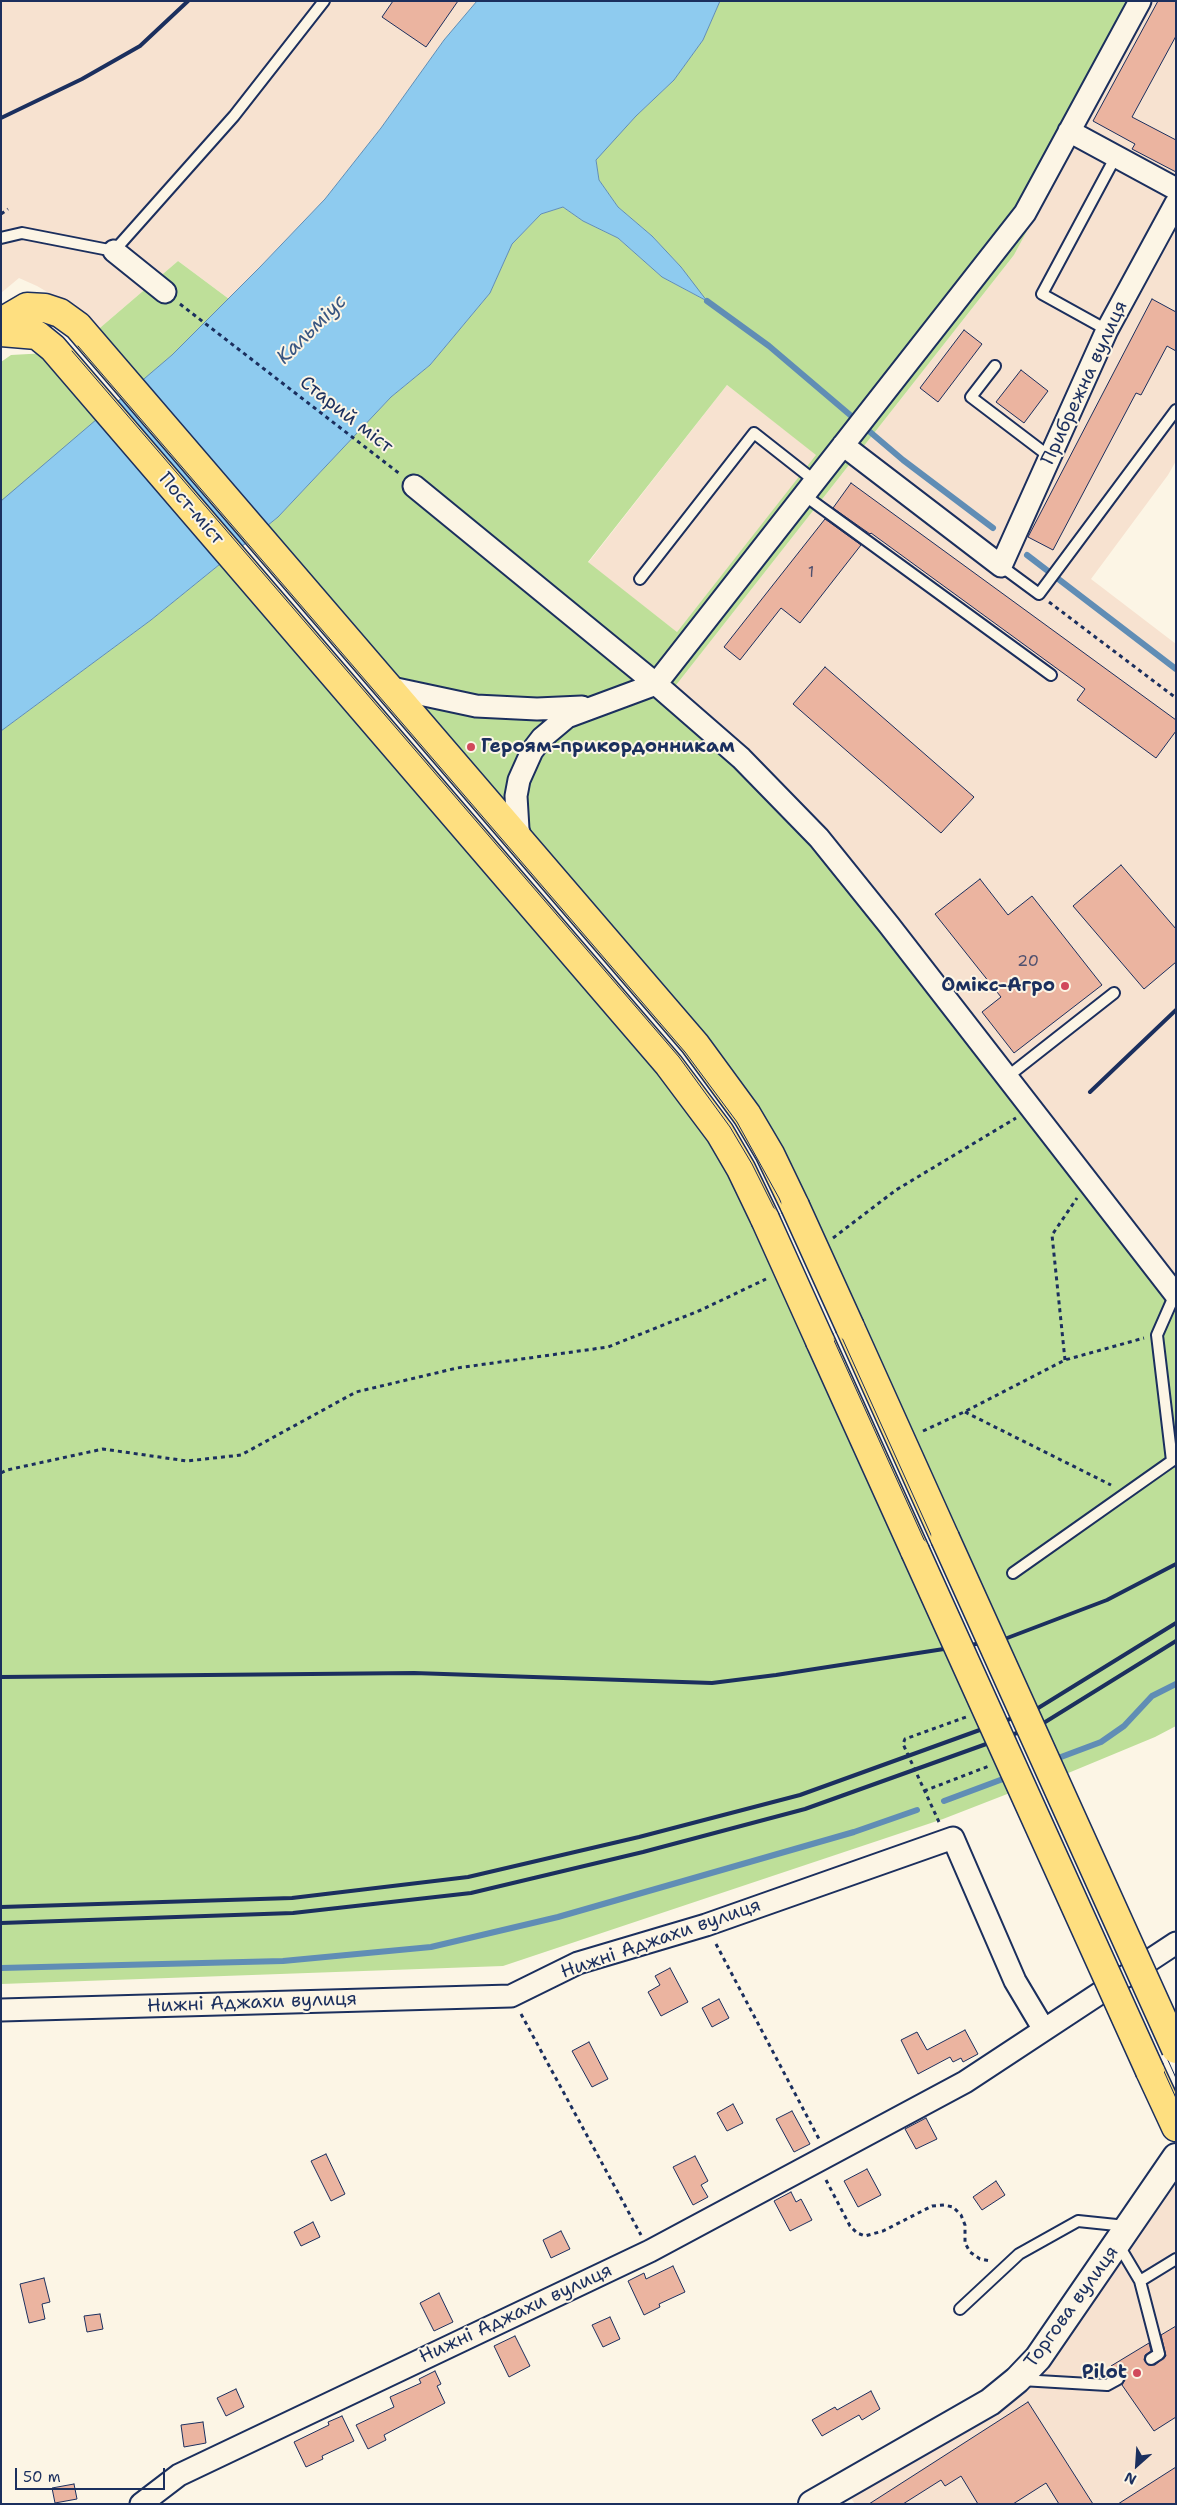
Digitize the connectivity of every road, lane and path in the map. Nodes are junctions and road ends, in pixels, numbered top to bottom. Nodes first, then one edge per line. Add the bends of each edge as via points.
1 (324, 1) edge
2 (1140, 1) edge
3 (1070, 131) junction
4 (1116, 156) junction
5 (1176, 189) edge
6 (1176, 204) edge
7 (8, 209) dead end
8 (1, 214) edge
9 (1, 238) edge
10 (114, 251) junction
11 (165, 292) joint
12 (1, 322) edge
13 (1108, 330) junction
14 (1, 332) edge
15 (995, 366) dead end
16 (1176, 410) edge
17 (847, 441) junction
18 (1050, 457) junction
19 (414, 486) joint
20 (809, 488) junction
21 (1001, 566) junction
22 (640, 579) dead end
23 (1039, 594) junction
24 (1051, 676) dead end
25 (656, 684) junction
26 (388, 687) junction
27 (1176, 698) edge
28 (597, 705) junction
29 (522, 844) junction
30 (1114, 993) dead end
31 (1007, 1077) junction
32 (1031, 1109) junction
33 (1088, 1182) junction
34 (830, 1241) dead end
35 (772, 1276) dead end
36 (1175, 1295) edge
37 (1157, 1335) junction
38 (1065, 1360) junction
39 (964, 1412) junction
40 (929, 1428) dead end
41 (1174, 1460) edge
42 (1, 1473) edge
43 (1127, 1493) junction
44 (1013, 1573) dead end
45 (967, 1716) dead end
46 (989, 1766) dead end
47 (924, 1791) junction
48 (947, 1840) junction
49 (706, 1925) junction
50 (1176, 1943) edge
51 (511, 1996) junction
52 (1, 2010) edge
53 (1043, 2028) junction
54 (1176, 2049) edge
55 (1176, 2127) edge
56 (1176, 2157) edge
57 (822, 2158) junction
58 (1124, 2235) junction
59 (650, 2250) junction
60 (1019, 2254) junction
61 (1176, 2259) edge
62 (1140, 2281) junction
63 (960, 2309) dead end
64 (1151, 2359) dead end
65 (1118, 2378) dead end
66 (1017, 2380) junction
67 (838, 2497) edge
68 (141, 2504) edge
69 (812, 2504) edge

1 - 10 lane via 234,116
2 - 3 street
3 - 4 street
3 - 17 street via 1025,213
4 - 5 street
4 - 13 lane via 1042,294
6 - 13 street, Прибрежна вулиця
7 - 8 path
9 - 10 lane via 22,233
10 - 11 street
11 - 19 path, Старий міст
12 - 26 highway, Пост-міст via 26,307 45,308 73,322
13 - 18 street, Прибрежна вулиця
14 - 55 highway, Пост-міст, bridge via 37,335 63,359 669,1065 720,1133 765,1219
15 - 18 lane via 971,397
16 - 23 lane
17 - 20 street
17 - 21 street
18 - 21 street, Прибрежна вулиця
19 - 25 street
20 - 22 lane via 754,433
20 - 24 lane
20 - 25 street
21 - 23 lane
23 - 27 path
25 - 28 street
25 - 31 street via 740,758 819,838
26 - 28 street via 476,706 537,709
26 - 29 highway, Пост-міст
28 - 29 street via 567,717 542,738 528,758 516,796
29 - 54 highway, Пост-міст, bridge via 722,1079 770,1154
30 - 31 lane
31 - 32 street
32 - 33 street
32 - 34 path via 896,1190
33 - 36 street
33 - 38 path via 1052,1235
35 - 42 path via 701,1310 608,1347 457,1368 356,1392 241,1455 187,1461 103,1449
36 - 37 lane
37 - 38 path
37 - 41 lane
38 - 39 path
39 - 40 path
39 - 43 path
41 - 43 lane
43 - 44 lane
45 - 47 path via 905,1739 903,1744
46 - 47 path
47 - 48 path
48 - 49 street, Нижні Аджахи вулиця
48 - 53 street via 953,1838 1015,1981
49 - 51 street, Нижні Аджахи вулиця via 578,1963
49 - 57 path
50 - 53 street, Нижні Аджахи вулиця
51 - 52 street, Нижні Аджахи вулиця
51 - 59 path
53 - 57 street, Нижні Аджахи вулиця via 965,2082
56 - 58 street, Торгова вулиця
57 - 59 street, Нижні Аджахи вулиця
57 - 60 path via 850,2226 857,2233 865,2236 883,2231 932,2206 944,2205 953,2207 961,2215 965,2225 965,2243 970,2252 991,2261
58 - 60 lane via 1078,2221
58 - 62 lane
58 - 66 street, Торгова вулиця via 1038,2358
59 - 68 street, Нижні Аджахи вулиця via 179,2475
60 - 63 lane
61 - 62 lane
62 - 64 lane via 1159,2354
65 - 66 lane via 1108,2385
66 - 67 street, Торгова вулиця via 990,2402
67 - 69 street, Торгова вулиця

